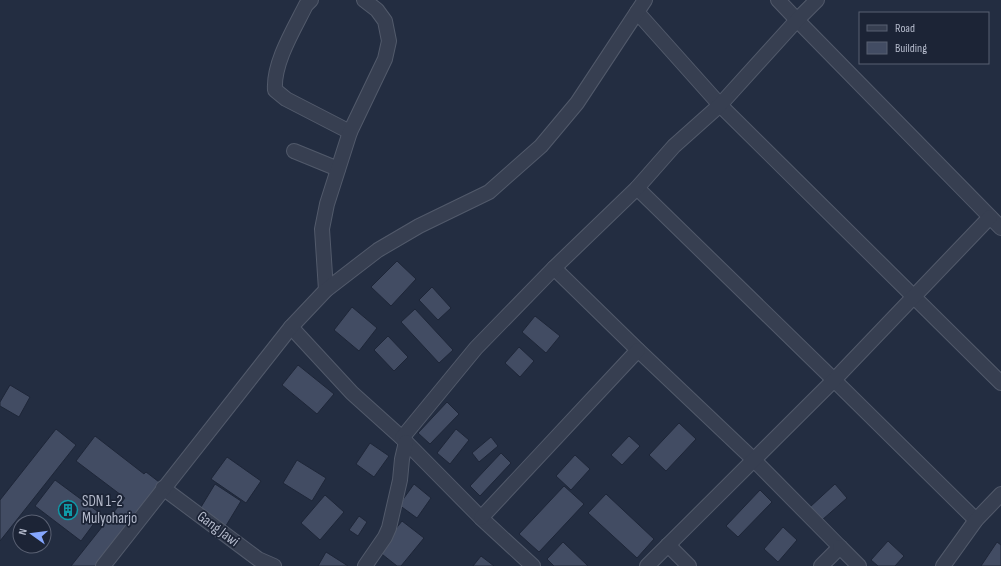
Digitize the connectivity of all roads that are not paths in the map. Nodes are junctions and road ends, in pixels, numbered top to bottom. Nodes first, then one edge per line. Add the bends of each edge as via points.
1 (310, 0) edge
2 (364, 0) edge
3 (645, 0) edge
4 (778, 0) edge
5 (817, 0) edge
6 (637, 12) junction
7 (797, 20) junction
8 (720, 105) junction
9 (350, 132) junction
10 (294, 151) dead end
11 (338, 169) junction
12 (638, 188) junction
13 (990, 217) junction
14 (1001, 228) edge
15 (554, 268) junction
16 (326, 290) junction
17 (914, 297) junction
18 (291, 327) junction
19 (638, 350) junction
20 (834, 380) junction
21 (1001, 383) edge
22 (404, 440) junction
23 (754, 460) junction
24 (163, 488) junction
25 (1000, 495) edge
26 (481, 518) junction
27 (976, 520) junction
28 (668, 545) junction
29 (840, 547) junction
30 (103, 566) edge
31 (274, 566) edge
32 (365, 566) edge
33 (533, 566) edge
34 (647, 566) edge
35 (689, 566) edge
36 (821, 566) edge
37 (859, 566) edge
38 (943, 566) edge

1 - 9 street via 282,56 275,80 275,90 286,99
2 - 9 street via 377,10 385,21 389,41 385,59
3 - 6 street
4 - 7 street
5 - 7 street
6 - 8 street
6 - 16 street via 577,103 541,146 506,178 489,192 384,246
7 - 8 street
7 - 13 street
8 - 12 street via 674,146
8 - 17 street
9 - 11 street
10 - 11 street
11 - 16 street via 322,229
12 - 15 street
12 - 20 street
13 - 14 street
13 - 17 street
15 - 19 street
15 - 22 street via 476,348
16 - 18 street
17 - 20 street
17 - 21 street
18 - 22 street via 352,393
18 - 24 street
19 - 23 street
19 - 26 street
20 - 23 street
20 - 27 street
22 - 26 street
22 - 32 street via 400,480 389,528
23 - 28 street
23 - 29 street
24 - 30 street
24 - 31 street, Gang Jawi via 258,559
25 - 27 street
26 - 33 street
27 - 38 street
28 - 34 street
28 - 35 street
29 - 36 street
29 - 37 street

